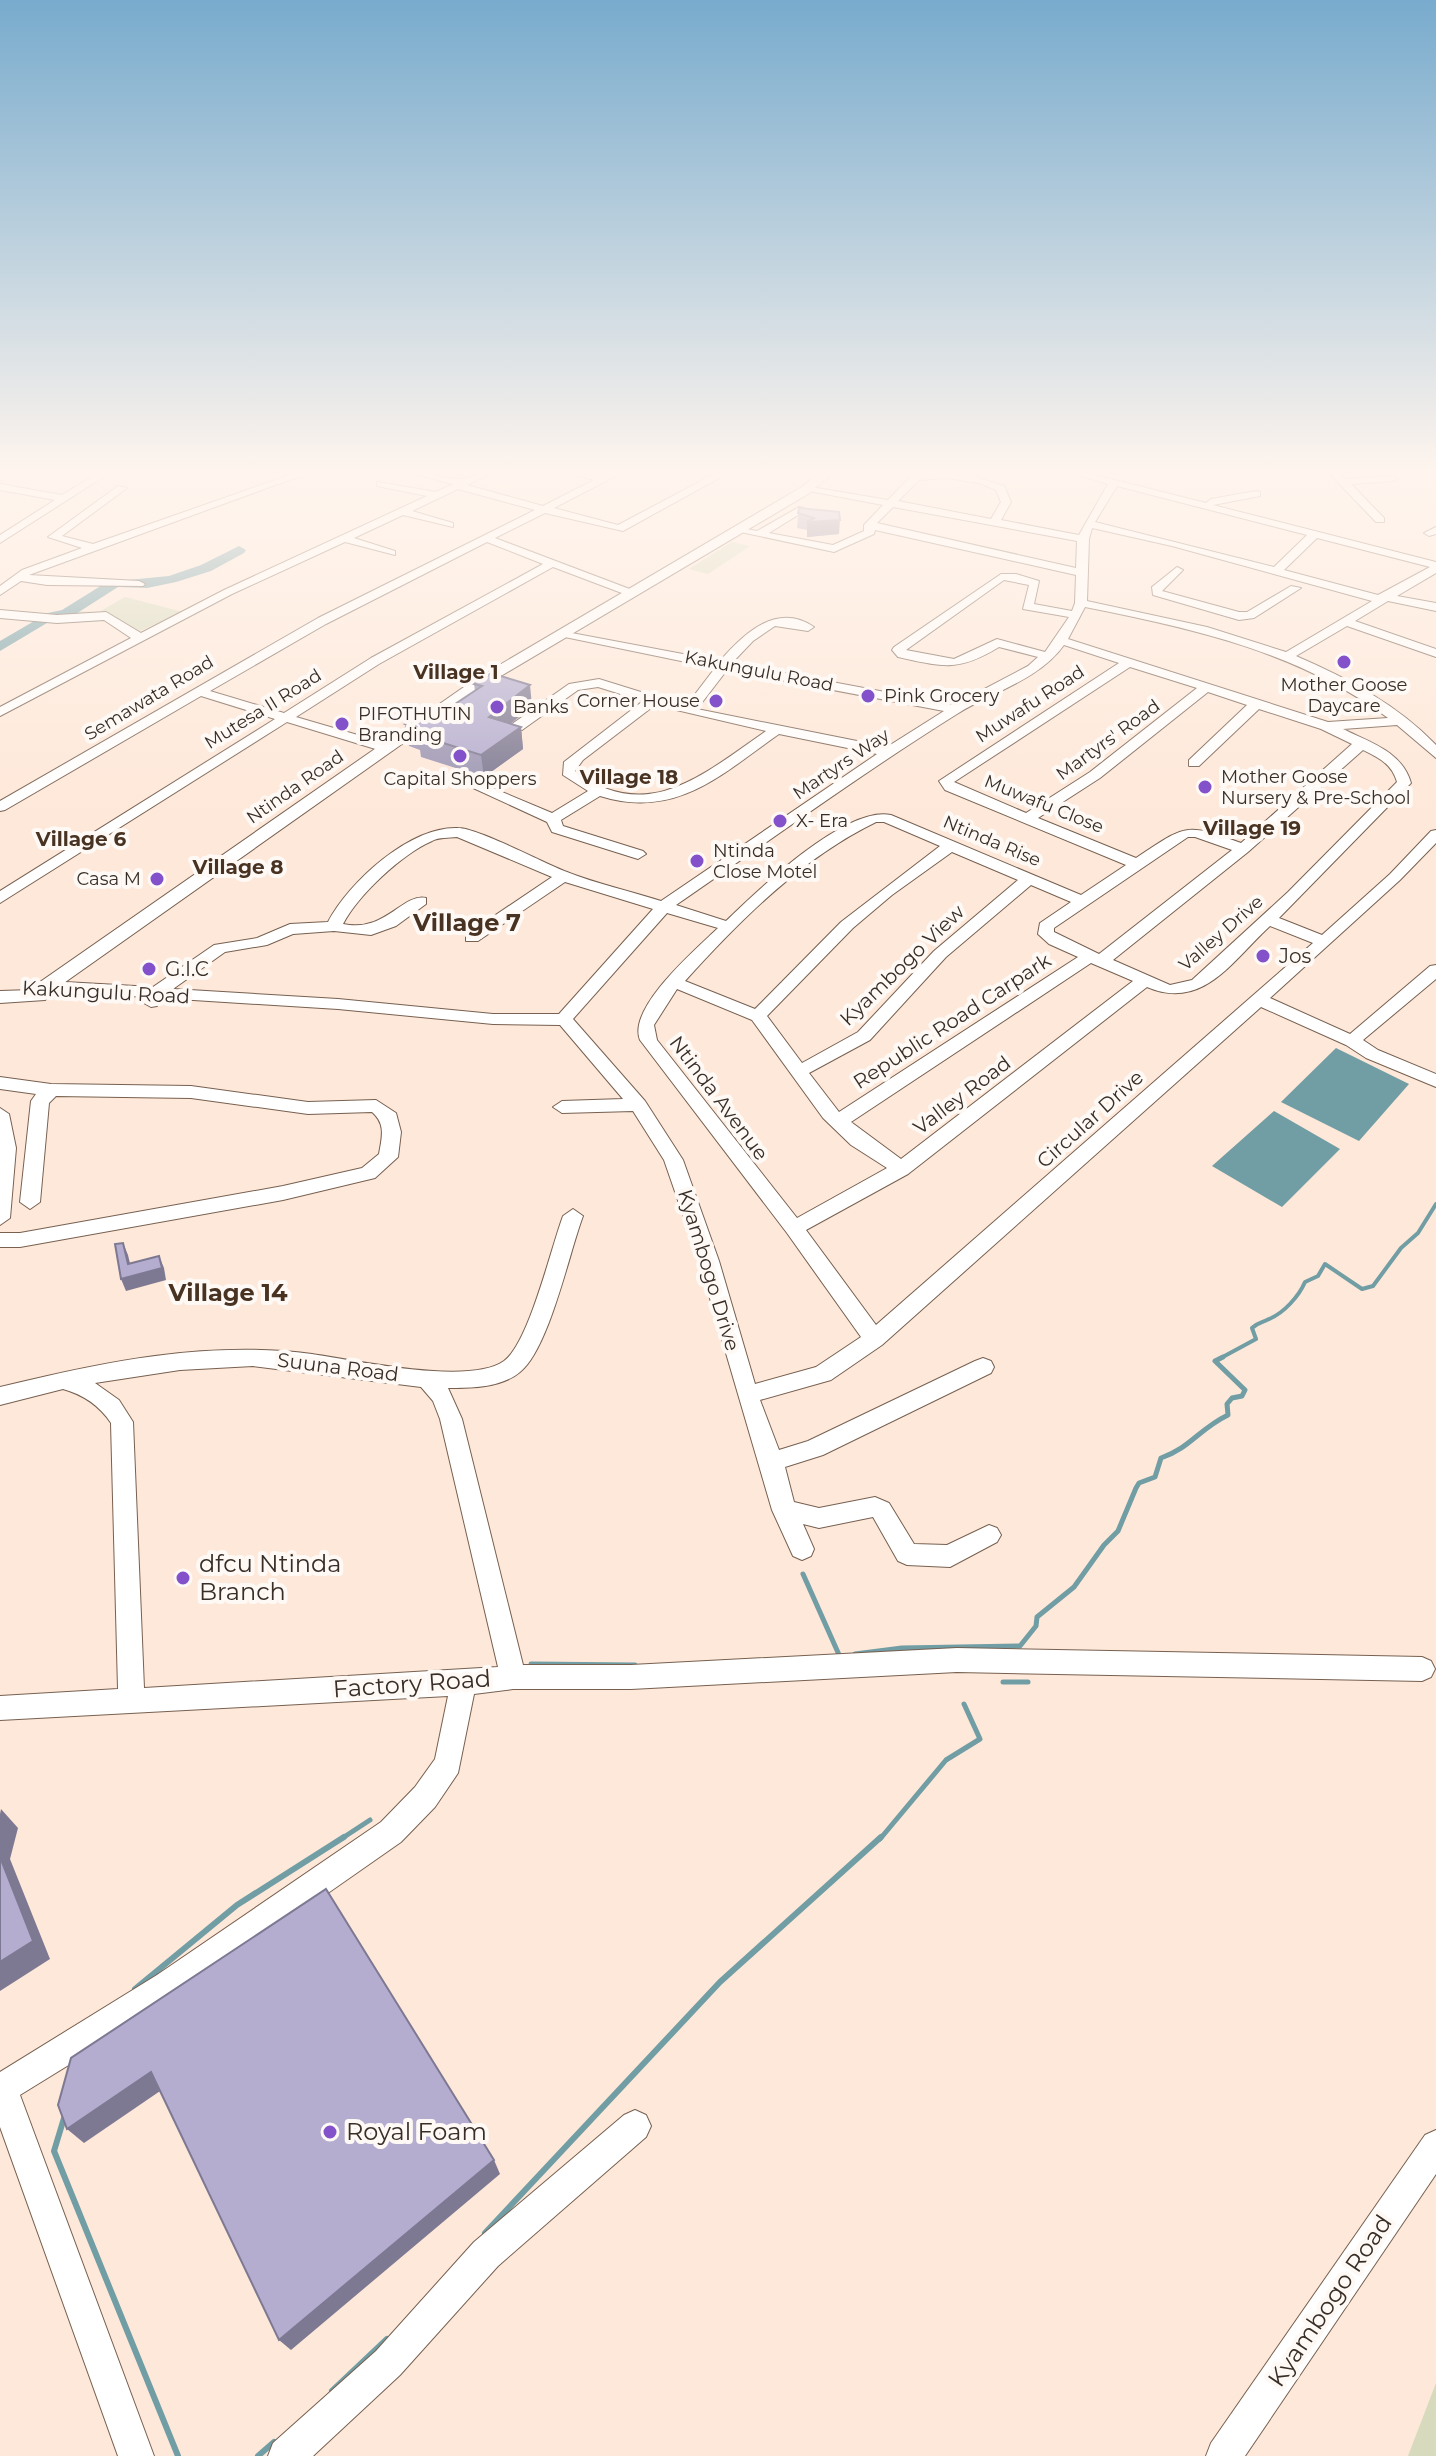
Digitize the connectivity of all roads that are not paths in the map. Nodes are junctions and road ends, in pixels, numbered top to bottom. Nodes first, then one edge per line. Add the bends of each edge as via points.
1 (240, 587) edge
2 (390, 587) edge
3 (508, 587) edge
4 (614, 587) edge
5 (642, 587) edge
6 (987, 587) edge
7 (1034, 587) edge
8 (1082, 587) edge
9 (1159, 587) edge
10 (1335, 587) edge
11 (1401, 587) edge
12 (1295, 588) dead end
13 (631, 593) junction
14 (1381, 598) junction
15 (1436, 607) edge
16 (1079, 609) junction
17 (1215, 609) junction
18 (0, 614) edge
19 (1343, 621) junction
20 (1192, 626) junction
21 (808, 627) dead end
22 (561, 635) junction
23 (140, 638) junction
24 (1063, 641) junction
25 (1436, 653) edge
26 (1047, 656) junction
27 (1288, 656) junction
28 (1131, 661) junction
29 (724, 664) junction
30 (1208, 686) junction
31 (197, 691) junction
32 (654, 699) junction
33 (1258, 702) junction
34 (956, 709) junction
35 (689, 711) junction
36 (0, 712) edge
37 (281, 718) junction
38 (1401, 721) junction
39 (1326, 726) junction
40 (517, 727) edge
41 (777, 729) junction
42 (1362, 743) junction
43 (387, 748) junction
44 (889, 752) junction
45 (1436, 754) edge
46 (1194, 763) dead end
47 (949, 777) joint
48 (478, 787) dead end
49 (598, 791) junction
50 (0, 807) edge
51 (886, 818) joint
52 (553, 819) junction
53 (1027, 819) junction
54 (1436, 834) edge
55 (950, 846) junction
56 (1243, 849) junction
57 (638, 854) dead end
58 (1135, 863) junction
59 (563, 876) junction
60 (1029, 879) junction
61 (0, 898) edge
62 (420, 901) dead end
63 (1081, 901) junction
64 (663, 907) junction
65 (1267, 919) junction
66 (334, 926) junction
67 (730, 927) junction
68 (472, 938) dead end
69 (1324, 942) junction
70 (1096, 959) junction
71 (1436, 970) edge
72 (1145, 980) junction
73 (674, 982) junction
74 (0, 988) edge
75 (43, 991) junction
76 (0, 997) edge
77 (155, 997) junction
78 (1257, 999) junction
79 (758, 1016) junction
80 (564, 1019) junction
81 (1352, 1041) junction
82 (798, 1072) junction
83 (1436, 1081) edge
84 (0, 1083) edge
85 (51, 1090) junction
86 (638, 1105) junction
87 (562, 1107) dead end
88 (0, 1114) edge
89 (838, 1122) junction
90 (901, 1169) junction
91 (30, 1202) dead end
92 (573, 1216) dead end
93 (0, 1218) edge
94 (794, 1228) junction
95 (10, 1240) edge
96 (874, 1339) junction
97 (983, 1367) dead end
98 (428, 1379) junction
99 (60, 1381) junction
100 (747, 1395) junction
101 (0, 1396) edge
102 (772, 1462) junction
103 (784, 1510) junction
104 (989, 1535) dead end
105 (802, 1549) dead end
106 (1422, 1669) dead end
107 (513, 1677) junction
108 (463, 1683) junction
109 (131, 1701) junction
110 (0, 1708) edge
111 (1, 2089) edge
112 (635, 2126) dead end
113 (1436, 2146) edge
114 (136, 2456) edge
115 (286, 2456) edge
116 (1224, 2456) edge

1 - 23 street
2 - 31 street, Semawata Road
3 - 37 street, Mutesa II Road
4 - 13 street
5 - 13 main road, Ntinda Road
6 - 26 street via 898,650 954,663 997,643
7 - 16 street via 1027,606
8 - 16 street, Martyrs Way
9 - 17 street via 1157,593
10 - 14 street
11 - 14 street
12 - 17 street via 1250,615
13 - 22 main road, Ntinda Road
14 - 15 street
14 - 19 street
16 - 20 street
16 - 24 street, Martyrs Way
17 - 20 street
18 - 23 street via 106,616
19 - 25 street
19 - 27 street
20 - 27 street
21 - 29 street via 771,622
22 - 29 street, Kakungulu Road
22 - 43 main road, Ntinda Road via 479,683
23 - 36 street
24 - 26 street, Martyrs Way
24 - 28 street
26 - 34 street, Martyrs Way
27 - 38 street via 1349,686
28 - 30 street
28 - 47 street, Muwafu Road
29 - 34 street, Kakungulu Road
29 - 35 street
30 - 33 street
30 - 53 street, Martyrs' Road via 1095,775
31 - 37 street
31 - 50 street, Semawata Road
32 - 35 street
32 - 40 street via 581,683
32 - 49 street via 569,765 568,772
33 - 39 street
33 - 46 street
34 - 44 street, Martyrs Way
35 - 41 street
37 - 43 street
37 - 61 street, Mutesa II Road
38 - 39 street
38 - 45 street
39 - 42 street
41 - 44 street
41 - 49 street via 668,797
42 - 56 street, Republic Road Carpark
42 - 65 street, Valley Drive via 1394,762 1404,783
43 - 75 main road, Ntinda Road
44 - 64 street, Martyrs Way
47 - 53 street, Muwafu Close via 950,787
48 - 52 street
49 - 52 street
51 - 55 street, Ntinda Rise
51 - 67 street, Ntinda Avenue via 870,819 816,851
52 - 57 street via 557,829
53 - 58 street, Muwafu Close
54 - 69 street, Circular Drive
55 - 60 street, Ntinda Rise
55 - 79 street via 847,925
56 - 58 street, Valley Drive via 1189,832
56 - 70 street, Republic Road Carpark
58 - 63 street, Valley Drive
59 - 64 street
59 - 66 street via 459,832 431,835 347,901
59 - 68 street
60 - 63 street, Ntinda Rise
60 - 82 street, Kyambogo View via 940,954 864,1036
62 - 66 street via 375,931
63 - 70 street, Valley Drive via 1045,930 1055,941
64 - 67 street
64 - 80 street, Martyrs Way
65 - 69 street
65 - 72 street, Valley Drive via 1198,984 1176,991
66 - 77 street via 290,929 261,942 220,948
67 - 73 street, Ntinda Avenue
69 - 78 street, Circular Drive
70 - 72 street, Valley Drive
70 - 89 street, Republic Road Carpark
71 - 81 street
72 - 90 street, Valley Road
73 - 79 street
73 - 94 street, Ntinda Avenue via 650,1012 646,1035
74 - 75 main road, Kakungulu Road
75 - 76 main road, Kakungulu Road
75 - 77 street, Kakungulu Road
77 - 80 street, Kakungulu Road via 338,1004 508,1020
78 - 81 street
78 - 96 street, Circular Drive
79 - 82 street
80 - 86 street, Kyambogo Drive
81 - 83 street
82 - 89 street
84 - 85 street
85 - 91 street via 40,1101
85 - 95 street via 191,1092 321,1109 376,1106 389,1117 388,1157 368,1173 283,1193
86 - 87 street
86 - 100 street, Kyambogo Drive via 682,1182
88 - 93 street via 7,1148
89 - 90 street
90 - 94 street, Valley Road
92 - 98 street, Suuna Road via 532,1338 516,1363 492,1377
93 - 95 street
94 - 96 street, Ntinda Avenue
96 - 100 street, Circular Drive via 823,1374
97 - 102 street via 815,1448
98 - 99 street, Suuna Road via 250,1358 110,1370
98 - 107 street, Factory Road via 451,1419
99 - 101 street, Suuna Road
99 - 109 street via 101,1395 122,1422
100 - 102 street, Kyambogo Drive
102 - 103 street, Kyambogo Drive
103 - 104 street via 819,1518 875,1507 901,1549 915,1555 959,1553
103 - 105 street, Kyambogo Drive
106 - 107 street via 957,1660 631,1677
107 - 108 street, Factory Road
108 - 109 street, Factory Road
108 - 111 street via 448,1764 391,1832 168,1986
109 - 110 street, Factory Road
111 - 114 street
112 - 115 street via 486,2254 388,2363
113 - 116 street, Kyambogo Road

